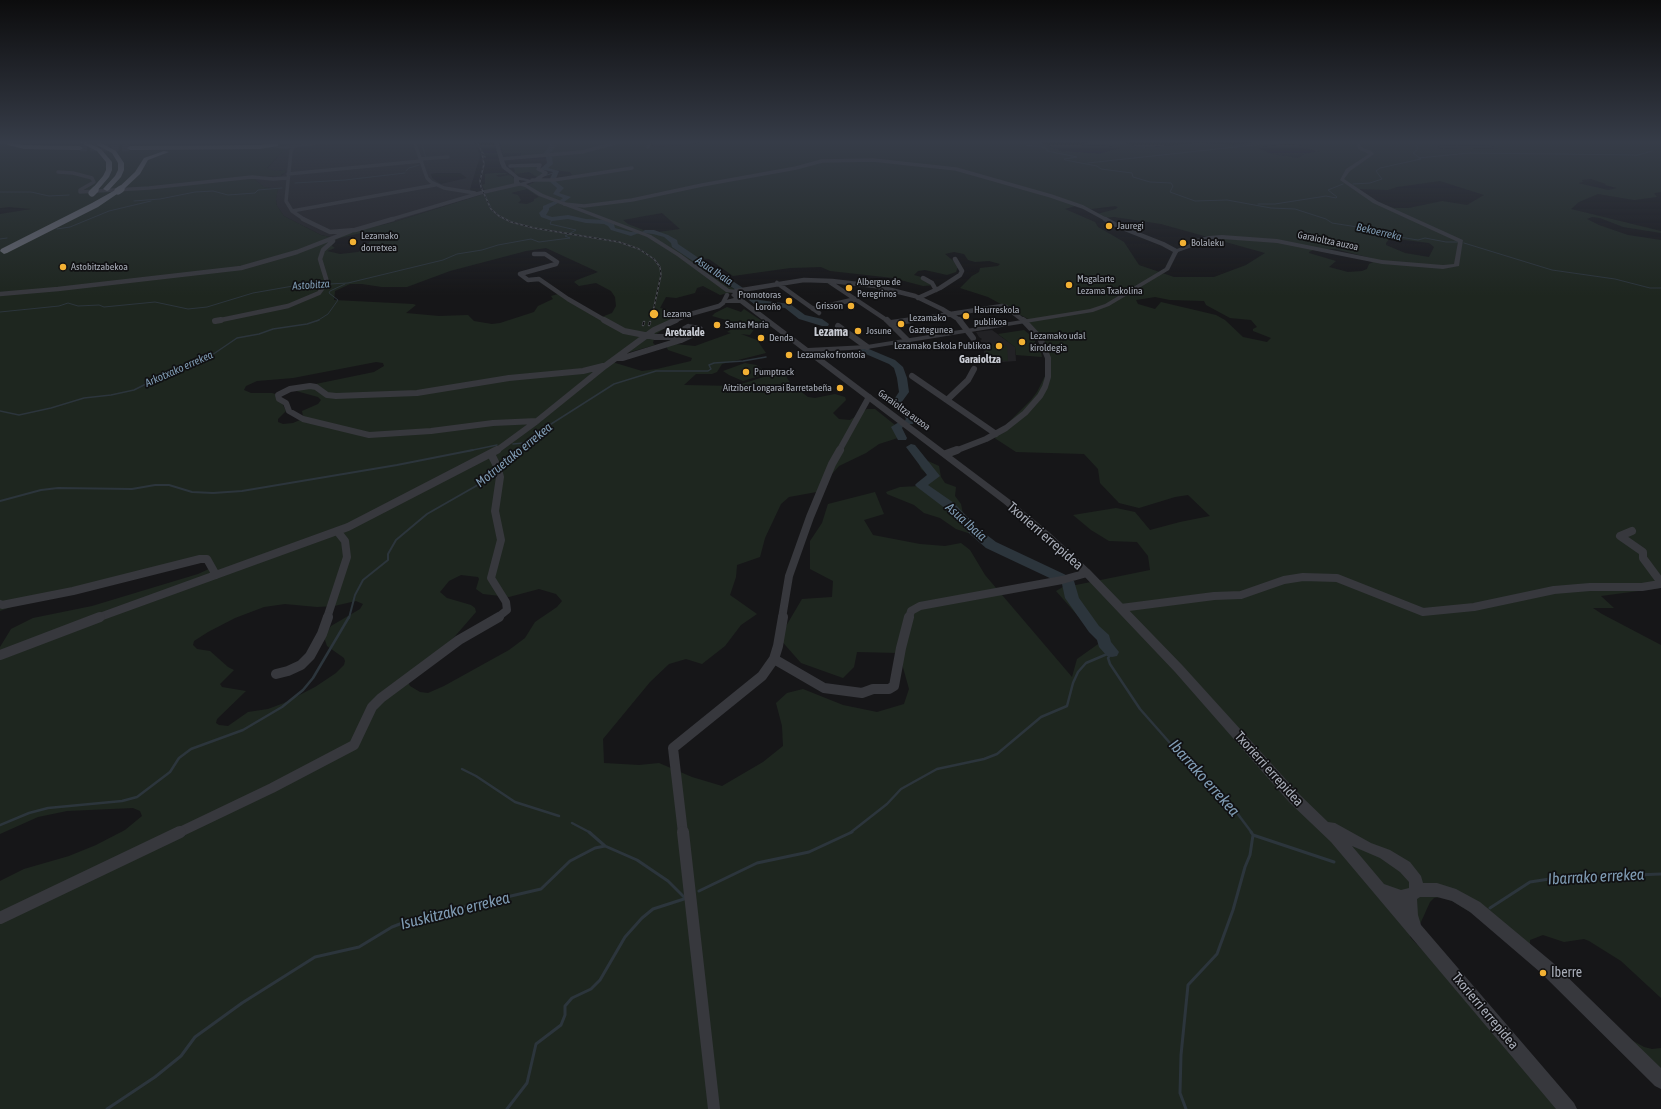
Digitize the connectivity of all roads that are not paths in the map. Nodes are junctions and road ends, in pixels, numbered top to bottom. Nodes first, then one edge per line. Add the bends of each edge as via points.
1 (93, 193) edge
2 (103, 193) edge
3 (115, 193) edge
4 (286, 193) edge
5 (392, 193) edge
6 (472, 193) edge
7 (483, 193) edge
8 (539, 193) edge
9 (666, 193) edge
10 (1040, 193) edge
11 (1362, 193) edge
12 (478, 194) junction
13 (84, 200) dead end
14 (564, 204) junction
15 (73, 207) dead end
16 (586, 208) junction
17 (292, 211) junction
18 (351, 231) junction
19 (333, 239) junction
20 (1, 251) edge
21 (1176, 251) junction
22 (534, 254) dead end
23 (955, 259) dead end
24 (924, 278) dead end
25 (835, 282) junction
26 (777, 283) junction
27 (936, 290) junction
28 (732, 293) junction
29 (0, 294) edge
30 (918, 298) junction
31 (856, 299) junction
32 (742, 301) junction
33 (724, 302) junction
34 (813, 309) junction
35 (818, 313) dead end
36 (951, 314) junction
37 (215, 321) dead end
38 (1025, 322) junction
39 (891, 323) junction
40 (838, 326) dead end
41 (969, 331) junction
42 (646, 336) junction
43 (670, 336) junction
44 (973, 338) dead end
45 (682, 340) junction
46 (908, 341) junction
47 (867, 347) junction
48 (806, 350) junction
49 (617, 358) junction
50 (606, 366) junction
51 (974, 369) dead end
52 (912, 376) dead end
53 (869, 397) junction
54 (947, 400) junction
55 (537, 421) junction
56 (996, 434) junction
57 (491, 454) junction
58 (946, 454) junction
59 (337, 531) junction
60 (1632, 531) dead end
61 (1087, 573) junction
62 (216, 575) junction
63 (0, 604) edge
64 (1121, 608) junction
65 (0, 655) edge
66 (774, 659) junction
67 (276, 674) dead end
68 (1312, 815) junction
69 (1366, 847) junction
70 (1357, 862) junction
71 (1375, 885) junction
72 (1413, 894) junction
73 (0, 918) edge
74 (1415, 930) junction
75 (1661, 1080) edge
76 (714, 1109) edge
77 (1568, 1109) edge

1 - 13 highway
2 - 20 highway via 80,209
3 - 20 highway
4 - 17 street via 286,201
5 - 17 street
6 - 12 street
7 - 12 street
8 - 14 street
9 - 16 street
10 - 21 street via 1083,207 1120,227
11 - 21 street, Garaioltza auzoa via 1461,241 1457,265 1449,267 1372,261 1287,243 1235,238 1202,239
12 - 18 street
14 - 16 street
14 - 16 street
15 - 20 highway
16 - 28 street via 657,241
17 - 18 street via 324,230
18 - 19 street
19 - 29 street via 242,268
19 - 37 street via 323,250 320,259 326,284 319,293 288,306
21 - 38 street via 1167,269 1102,307
22 - 42 street via 545,254 557,262 520,274 526,279 539,279 624,331
23 - 27 street via 962,273
24 - 27 street via 932,283
25 - 26 street via 804,280
25 - 30 street via 875,286
25 - 31 street
26 - 28 street
26 - 34 street
27 - 30 street
28 - 32 street, Garaioltza auzoa
28 - 33 street
30 - 36 street
31 - 34 street
31 - 39 street
32 - 33 street
32 - 48 street, Garaioltza auzoa
33 - 42 street via 719,306 673,320
34 - 35 street
36 - 38 street via 1002,306
36 - 39 street
36 - 41 street
38 - 41 street
38 - 56 street via 1040,338 1046,350 1048,376 1045,387 1031,407
39 - 46 street
40 - 47 street
41 - 44 street
41 - 46 street
42 - 43 street
42 - 49 street
43 - 45 street
43 - 45 street via 688,327 700,329
45 - 49 street
46 - 47 street
47 - 48 street
48 - 53 street, Garaioltza auzoa
49 - 50 street
50 - 55 street
50 - 55 street via 416,393 336,396 327,395 310,386 290,389 278,396 286,403 289,411 303,419 368,435
51 - 54 street via 968,380
52 - 54 street
53 - 58 street, Garaioltza auzoa
53 - 66 street via 832,464 810,517 790,576
54 - 56 street
55 - 57 street
56 - 58 street
57 - 59 street
57 - 73 street via 500,477 495,511 501,540 491,578 506,602 507,610 502,615 459,640 381,698 372,707 354,745 272,788
58 - 61 street, Txorierri errepidea via 1026,517
59 - 62 street
59 - 67 street via 345,541 347,557 322,634 310,656 301,665
60 - 64 street via 1620,536 1643,552 1646,562 1660,584 1554,590 1474,607 1423,612 1336,578 1303,577 1284,580 1241,595
61 - 64 street, Txorierri errepidea
61 - 66 street via 914,609 911,611 901,648 894,686 889,689 873,689 862,693 824,688
62 - 63 street via 207,559 200,559 73,591
62 - 65 street
64 - 68 street, Txorierri errepidea
66 - 76 street via 762,676 673,748
68 - 69 street
68 - 70 street, Txorierri errepidea
69 - 70 street via 1356,851
69 - 72 street via 1385,854 1412,875 1416,881
70 - 71 street, Txorierri errepidea
71 - 72 street via 1392,895 1401,897
71 - 74 street, Txorierri errepidea
72 - 74 street via 1410,915
72 - 75 street via 1429,890 1447,893 1488,917 1546,967
74 - 77 street, Txorierri errepidea

